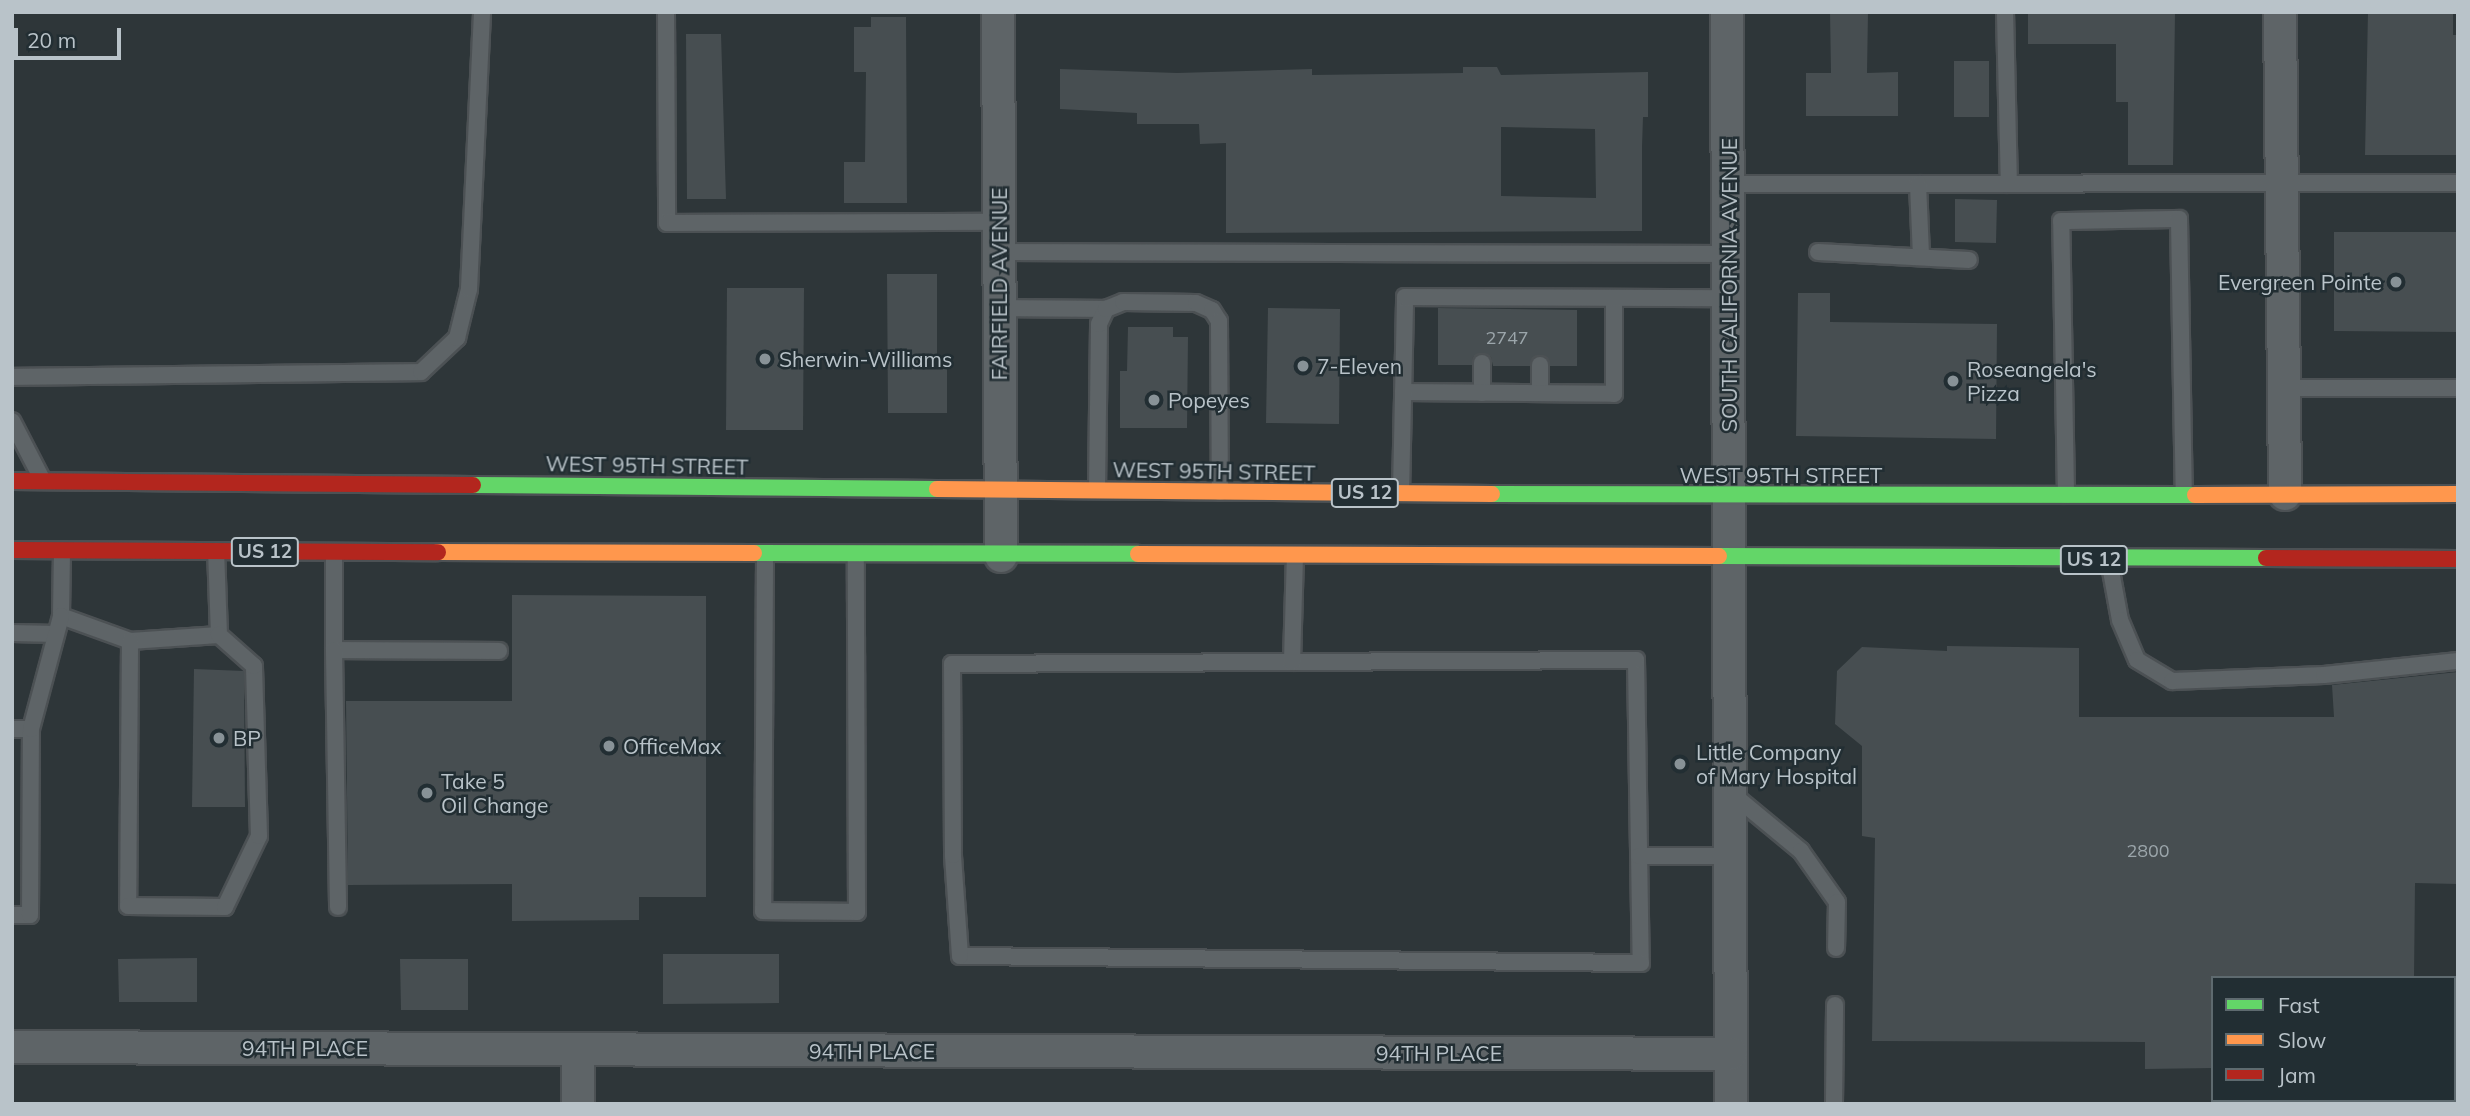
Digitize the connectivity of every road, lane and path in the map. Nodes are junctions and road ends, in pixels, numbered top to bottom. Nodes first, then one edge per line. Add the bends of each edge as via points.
1 (482, 12) edge
2 (666, 12) edge
3 (998, 12) edge
4 (1727, 12) edge
5 (2006, 12) edge
6 (2280, 12) edge
7 (2282, 183) junction
8 (2458, 183) edge
9 (1728, 184) junction
10 (1917, 184) junction
11 (2009, 184) junction
12 (999, 237) junction
13 (1818, 252) dead end
14 (1728, 254) junction
15 (1921, 257) junction
16 (1969, 260) dead end
17 (1615, 298) junction
18 (1728, 298) junction
19 (999, 308) junction
20 (1106, 309) junction
21 (1482, 363) dead end
22 (1540, 365) dead end
23 (12, 377) edge
24 (2284, 388) junction
25 (2458, 388) edge
26 (1403, 392) junction
27 (1482, 393) junction
28 (1540, 393) junction
29 (12, 421) edge
30 (12, 481) edge
31 (43, 482) junction
32 (1000, 490) junction
33 (1097, 491) junction
34 (1220, 492) junction
35 (1401, 494) junction
36 (2285, 494) junction
37 (2458, 494) edge
38 (2066, 495) junction
39 (2184, 495) junction
40 (1730, 496) junction
41 (12, 550) edge
42 (62, 551) junction
43 (216, 551) junction
44 (334, 552) junction
45 (765, 555) junction
46 (856, 555) junction
47 (1001, 556) junction
48 (1295, 557) junction
49 (1730, 559) junction
50 (2458, 559) edge
51 (2109, 560) junction
52 (61, 616) junction
53 (12, 633) edge
54 (56, 635) junction
55 (219, 635) junction
56 (130, 640) junction
57 (334, 650) junction
58 (499, 650) dead end
59 (2458, 661) edge
60 (1292, 662) junction
61 (12, 729) edge
62 (31, 729) junction
63 (1731, 793) junction
64 (1639, 856) junction
65 (1731, 856) junction
66 (338, 907) dead end
67 (12, 915) edge
68 (1836, 948) dead end
69 (1835, 1005) dead end
70 (12, 1047) edge
71 (578, 1050) junction
72 (1731, 1054) junction
73 (578, 1104) edge
74 (1731, 1104) edge
75 (1834, 1104) edge

1 - 23 lane via 469,289 457,338 421,372
2 - 12 lane via 667,223
3 - 12 street, FAIRFIELD AVENUE
4 - 9 street, SOUTH CALIFORNIA AVENUE
5 - 11 lane
6 - 7 street
7 - 8 lane
7 - 11 lane
7 - 24 street
9 - 10 lane
9 - 14 street, SOUTH CALIFORNIA AVENUE
10 - 11 lane
10 - 15 lane
12 - 14 lane
12 - 19 street, FAIRFIELD AVENUE
13 - 15 lane
14 - 18 street, SOUTH CALIFORNIA AVENUE
15 - 16 lane
17 - 18 lane
17 - 26 lane via 1481,305 1405,297
17 - 28 lane via 1614,394
18 - 40 street, SOUTH CALIFORNIA AVENUE
19 - 20 lane
19 - 32 street, FAIRFIELD AVENUE
20 - 33 lane via 1099,324
20 - 34 lane via 1123,302 1196,303 1212,310 1219,321
21 - 27 lane
22 - 28 lane
24 - 25 lane
24 - 36 street
26 - 27 lane
26 - 35 lane
27 - 28 lane
29 - 31 lane
30 - 31 main road, WEST 95TH STREET / US 12
31 - 32 main road, WEST 95TH STREET / US 12
32 - 33 main road, WEST 95TH STREET / US 12
32 - 47 street, FAIRFIELD AVENUE
33 - 34 main road, WEST 95TH STREET / US 12
34 - 35 main road, WEST 95TH STREET / US 12
35 - 40 main road, WEST 95TH STREET / US 12
36 - 37 main road, WEST 95TH STREET / US 12
36 - 39 main road, WEST 95TH STREET / US 12
38 - 39 main road, WEST 95TH STREET / US 12
38 - 39 lane via 2061,221 2179,219
38 - 40 main road, WEST 95TH STREET / US 12
40 - 49 street, SOUTH CALIFORNIA AVENUE
41 - 42 main road, US 12
42 - 43 main road, US 12
42 - 52 lane
43 - 44 main road, US 12
43 - 55 lane
44 - 45 main road, US 12
44 - 57 lane
45 - 46 main road, US 12
45 - 46 lane via 763,911 857,912
46 - 47 main road, US 12
47 - 48 main road, US 12
48 - 49 main road, US 12
48 - 60 lane
49 - 51 main road, US 12
49 - 63 street, SOUTH CALIFORNIA AVENUE
50 - 51 main road, US 12
51 - 59 lane via 2120,620 2137,660 2172,681 2324,675
52 - 54 lane
52 - 56 lane
53 - 54 lane
54 - 62 lane
55 - 56 lane
55 - 56 lane via 254,666 259,836 225,907 128,906
57 - 58 lane
57 - 66 lane
60 - 64 lane via 1636,660
60 - 64 lane via 952,664 953,855 960,956 1642,963
61 - 62 lane
62 - 67 lane via 30,915
63 - 65 street, SOUTH CALIFORNIA AVENUE
63 - 68 lane via 1801,851 1837,902
64 - 65 lane
65 - 72 street, SOUTH CALIFORNIA AVENUE
69 - 75 lane
70 - 71 street, 94TH PLACE
71 - 72 street, 94TH PLACE
71 - 73 street
72 - 74 street, SOUTH CALIFORNIA AVENUE

